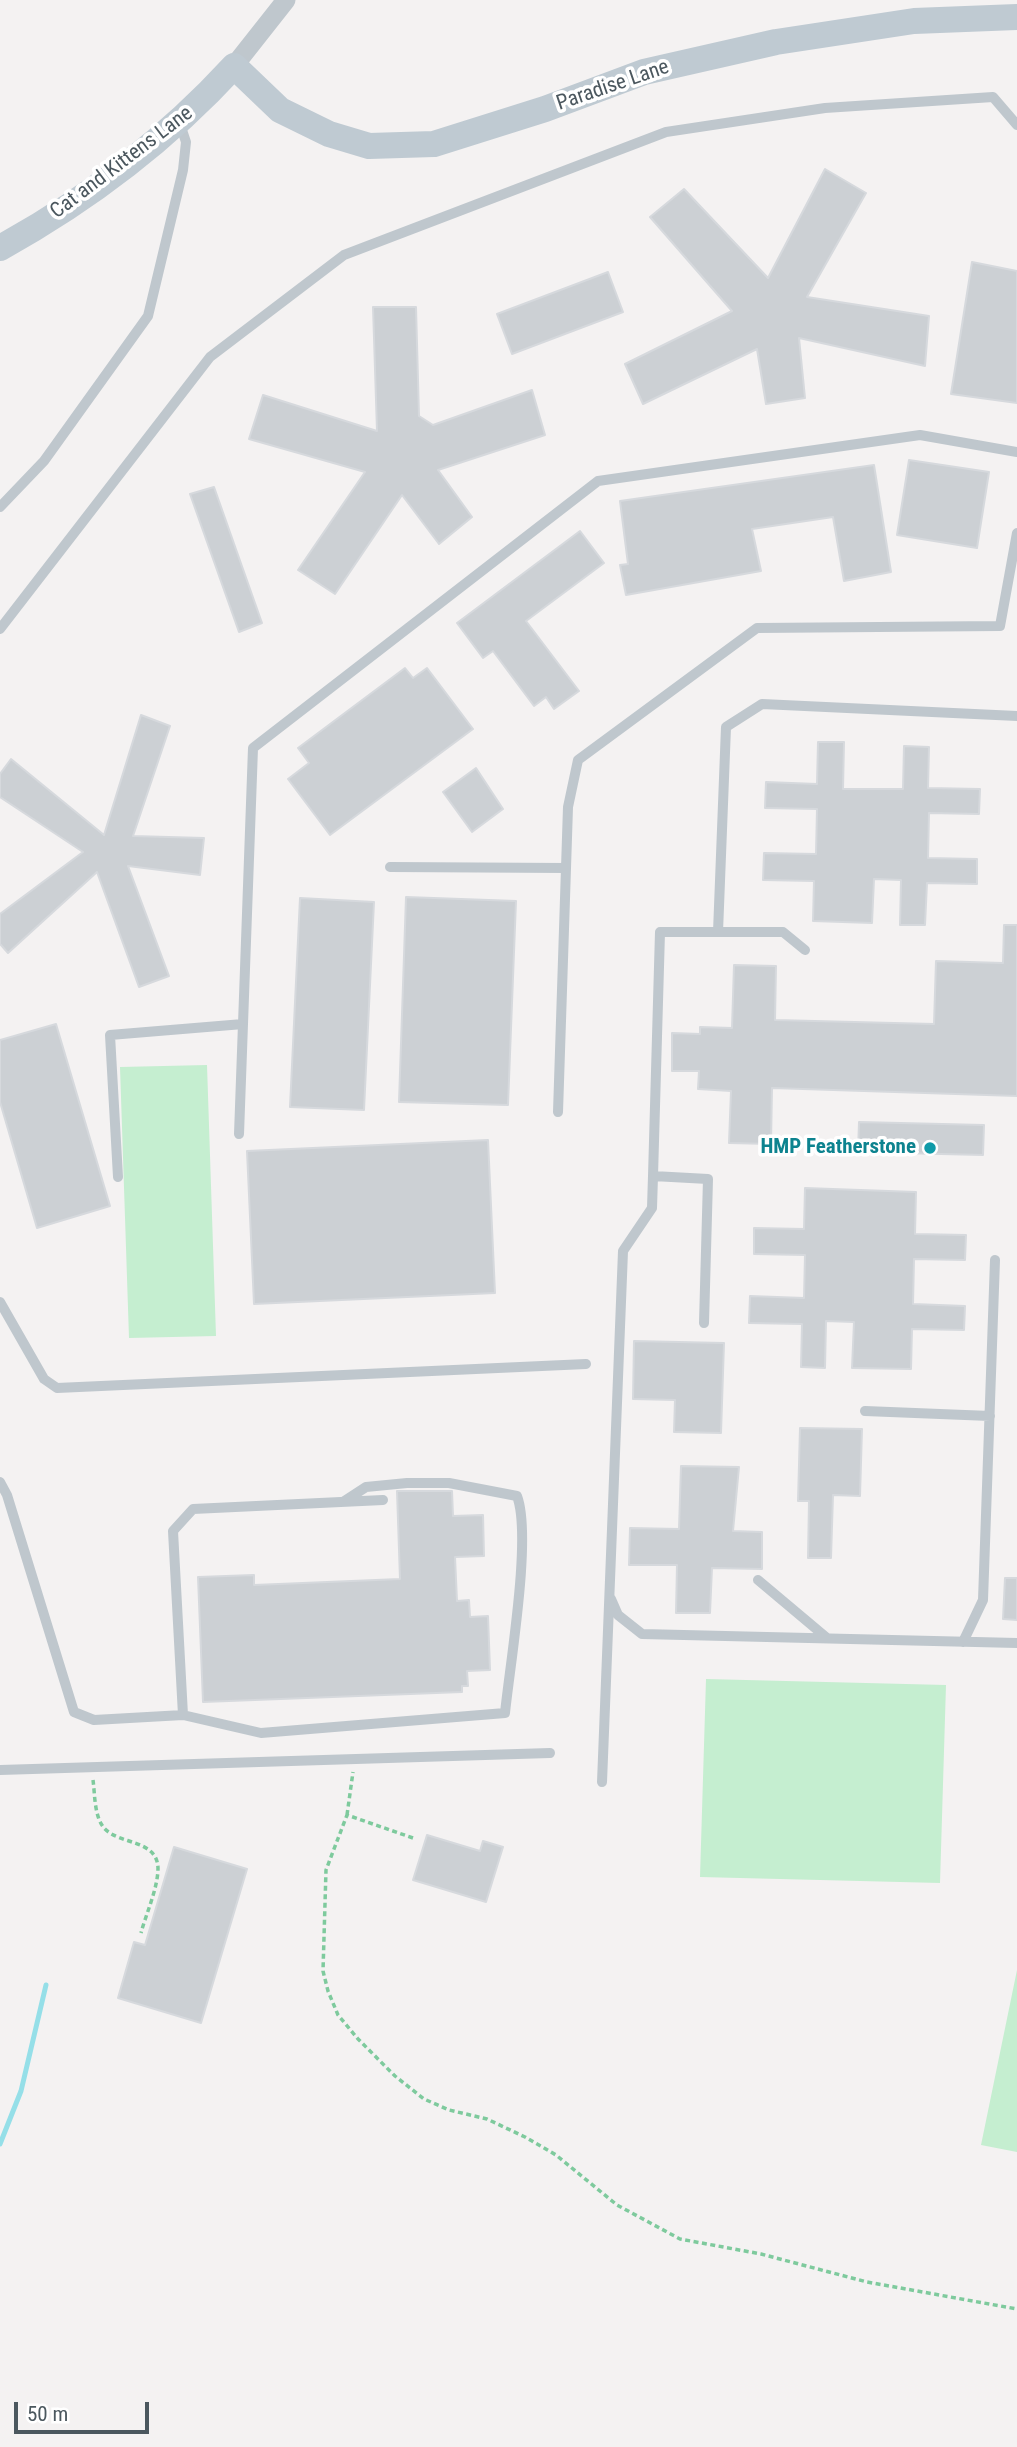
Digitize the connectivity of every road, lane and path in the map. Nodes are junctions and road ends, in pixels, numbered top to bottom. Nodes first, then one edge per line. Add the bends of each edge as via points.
1 (286, 0) edge
2 (1017, 17) edge
3 (234, 66) junction
4 (180, 123) junction
5 (1017, 125) edge
6 (0, 248) edge
7 (1017, 452) edge
8 (0, 507) edge
9 (1017, 533) edge
10 (0, 629) edge
11 (1017, 716) edge
12 (390, 867) dead end
13 (566, 868) junction
14 (718, 932) junction
15 (805, 950) dead end
16 (243, 1024) junction
17 (558, 1112) dead end
18 (239, 1134) dead end
19 (653, 1176) junction
20 (118, 1177) dead end
21 (995, 1260) dead end
22 (0, 1302) edge
23 (704, 1322) dead end
24 (586, 1364) dead end
25 (865, 1410) dead end
26 (990, 1416) junction
27 (0, 1482) edge
28 (383, 1500) dead end
29 (343, 1502) junction
30 (758, 1580) dead end
31 (610, 1595) junction
32 (827, 1639) junction
33 (962, 1642) junction
34 (1017, 1643) edge
35 (183, 1715) junction
36 (550, 1753) dead end
37 (353, 1759) junction
38 (92, 1767) junction
39 (0, 1770) edge
40 (603, 1782) dead end
41 (347, 1815) junction
42 (413, 1838) dead end
43 (141, 1933) dead end
44 (1017, 2309) edge

1 - 3 street
2 - 3 street, Paradise Lane via 914,21 776,42 644,72 434,144 369,146 330,134 280,110
3 - 4 street, Cat and Kittens Lane
4 - 6 street, Cat and Kittens Lane via 89,192
4 - 8 lane via 186,142 183,170 148,316 44,461
5 - 10 lane via 993,97 825,108 666,132 344,254 209,357
7 - 16 lane via 920,435 598,481 253,748
9 - 13 lane via 1000,626 757,628 578,760 568,807
11 - 14 lane via 762,704 726,727
12 - 13 lane
13 - 17 lane
14 - 15 lane via 783,932
14 - 19 lane via 660,932
16 - 18 lane
16 - 20 lane via 110,1035
19 - 23 lane via 708,1179
19 - 31 lane via 652,1208 623,1251
21 - 26 lane
22 - 24 lane via 44,1379 57,1388
25 - 26 lane
26 - 33 lane via 983,1600
27 - 35 lane via 74,1713 94,1720
28 - 29 lane
29 - 35 lane via 193,1509 173,1531
29 - 35 lane via 366,1487 407,1483 449,1483 517,1496 522,1508 519,1579 505,1713 261,1732
30 - 32 lane
31 - 32 lane via 618,1615 642,1634
31 - 40 lane
32 - 33 lane
33 - 34 lane
36 - 37 lane
37 - 38 lane
37 - 41 path
38 - 39 lane
38 - 43 path via 102,1826 154,1855 158,1869
41 - 42 path
41 - 44 path via 326,1870 323,1970 328,1991 338,2015 358,2039 424,2099 525,2137 556,2155 617,2205 680,2239 761,2254 867,2282

